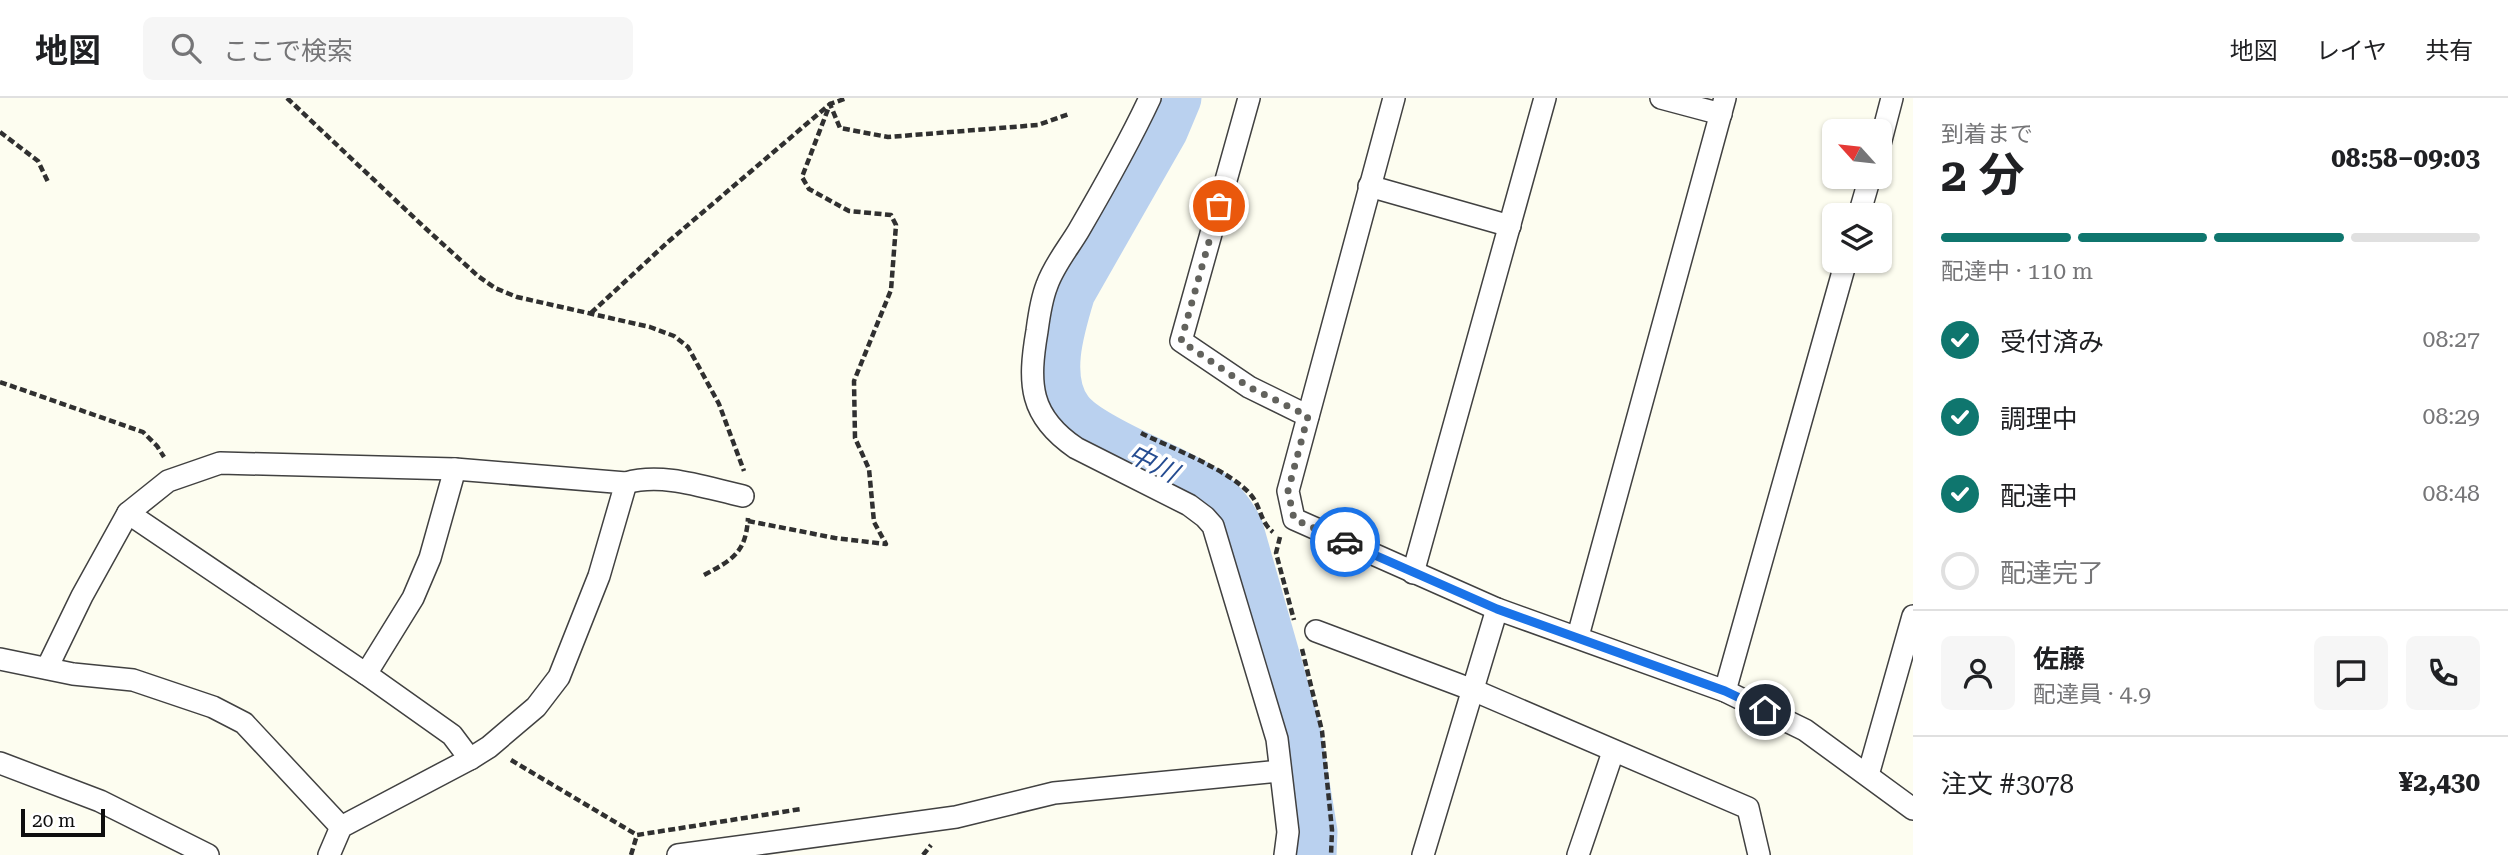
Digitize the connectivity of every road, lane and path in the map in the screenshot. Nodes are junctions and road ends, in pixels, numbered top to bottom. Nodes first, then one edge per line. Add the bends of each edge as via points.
1 (287, 98) edge
2 (847, 98) edge
3 (1150, 98) edge
4 (1249, 98) edge
5 (1394, 98) edge
6 (1545, 98) edge
7 (1661, 98) edge
8 (1892, 98) edge
9 (830, 104) junction
10 (1723, 106) edge
11 (1069, 114) dead end
12 (1887, 119) edge
13 (0, 132) edge
14 (48, 182) dead end
15 (1369, 186) junction
16 (1510, 226) junction
17 (1843, 273) edge
18 (590, 313) junction
19 (0, 382) edge
20 (1308, 416) junction
21 (1141, 433) dead end
22 (456, 469) junction
23 (176, 478) junction
24 (626, 483) junction
25 (743, 496) junction
26 (128, 513) junction
27 (748, 521) junction
28 (1288, 527) junction
29 (1413, 573) junction
30 (704, 575) dead end
31 (1497, 609) junction
32 (1913, 616) edge
33 (1304, 632) junction
34 (1578, 636) junction
35 (0, 659) edge
36 (47, 668) junction
37 (366, 674) junction
38 (1473, 691) junction
39 (1725, 691) junction
40 (489, 747) junction
41 (1612, 752) junction
42 (470, 759) junction
43 (0, 763) edge
44 (1280, 771) junction
45 (1868, 775) junction
46 (1913, 809) edge
47 (341, 827) junction
48 (637, 835) dead end
49 (208, 855) edge
50 (329, 855) edge
51 (677, 855) edge
52 (1285, 855) edge
53 (1332, 855) edge
54 (1423, 855) edge
55 (1578, 855) edge
56 (1759, 855) edge

1 - 18 path via 478,276 517,297
2 - 9 path
3 - 44 street via 1048,281 1034,346 1032,384 1036,402 1059,436 1189,505 1213,526 1277,739
4 - 20 street via 1181,341 1249,387
5 - 15 street
6 - 16 street
7 - 10 street
8 - 12 street
9 - 11 path via 840,128 888,137 1038,125
9 - 18 path
9 - 27 path via 802,177 808,190 849,211 891,215 896,225 891,290 854,380 855,438 869,469 874,522 886,544
10 - 34 street
13 - 14 path via 38,161
15 - 16 street
15 - 20 street
16 - 29 street
17 - 39 street
18 - 25 path via 650,327 674,336 688,348 719,404 744,471
19 - 23 path via 143,432
20 - 28 street via 1288,491
21 - 28 path via 1228,477 1252,495 1264,526
22 - 23 street via 220,463
22 - 24 street
22 - 37 street via 413,598
23 - 26 street
24 - 25 street via 657,479
24 - 40 street via 600,576 559,677 536,707
25 - 27 path
26 - 36 street
26 - 37 street
27 - 30 path via 738,554
28 - 29 street
28 - 33 path via 1276,553
29 - 31 street
31 - 34 street
31 - 38 street
32 - 45 street
33 - 38 street
33 - 53 path via 1322,731
34 - 39 street
35 - 36 street
36 - 47 street via 133,680 213,707 244,723
37 - 42 street via 452,735
38 - 41 street
38 - 54 street
39 - 45 street via 1805,730
40 - 42 street
40 - 48 path
41 - 55 street
41 - 56 street via 1748,808
42 - 47 street
43 - 49 street via 100,800
44 - 51 street via 1054,793 956,817
44 - 52 street via 1288,832
45 - 46 street
47 - 50 street

